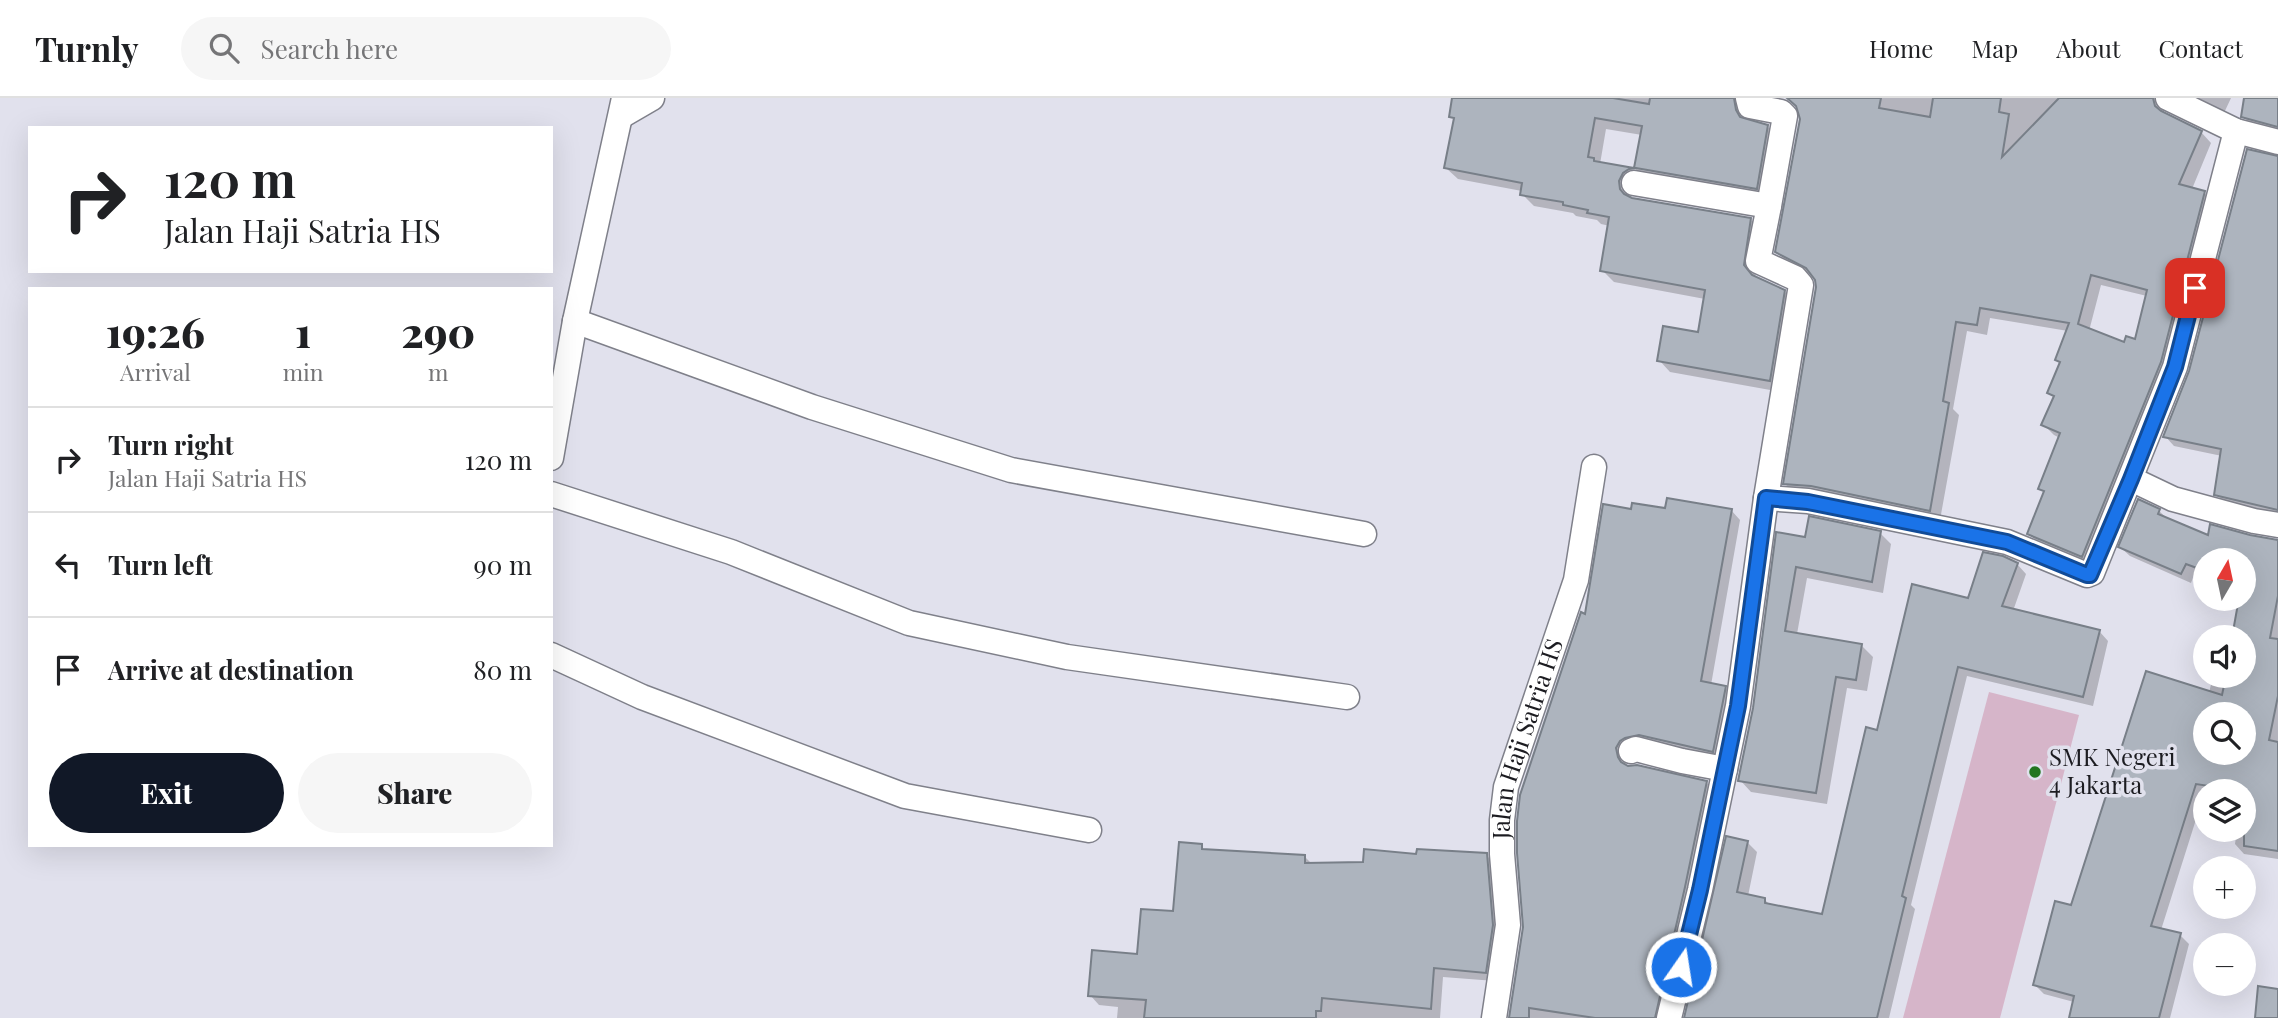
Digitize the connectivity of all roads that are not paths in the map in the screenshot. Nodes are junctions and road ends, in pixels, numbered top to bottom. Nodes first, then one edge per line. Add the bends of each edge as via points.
1 (652, 98) edge
2 (1748, 98) edge
3 (2168, 98) edge
4 (623, 107) edge
5 (2236, 131) junction
6 (2278, 142) edge
7 (1634, 183) dead end
8 (1769, 206) junction
9 (575, 321) junction
10 (553, 446) edge
11 (1594, 467) dead end
12 (2131, 479) junction
13 (553, 495) edge
14 (1766, 498) junction
15 (2278, 524) edge
16 (1364, 534) dead end
17 (553, 656) edge
18 (1347, 697) dead end
19 (1631, 751) dead end
20 (1725, 769) junction
21 (1089, 830) dead end
22 (1494, 1018) edge
23 (1669, 1018) edge

1 - 4 street
2 - 8 street via 1750,106 1785,116
3 - 5 street
4 - 9 street
5 - 6 street
5 - 12 street via 2175,367
7 - 8 street
8 - 14 street via 1758,261 1801,285
9 - 10 street
9 - 16 street via 812,407 1011,470
11 - 22 street, Jalan Haji Satria HS via 1576,580 1506,787 1502,855 1508,925
12 - 14 street via 2092,573 2087,575 2007,542 1808,502
12 - 15 street via 2173,499
13 - 18 street via 732,552 909,623 1067,657
14 - 20 street
17 - 21 street via 642,697 905,796
19 - 20 street
20 - 23 street

